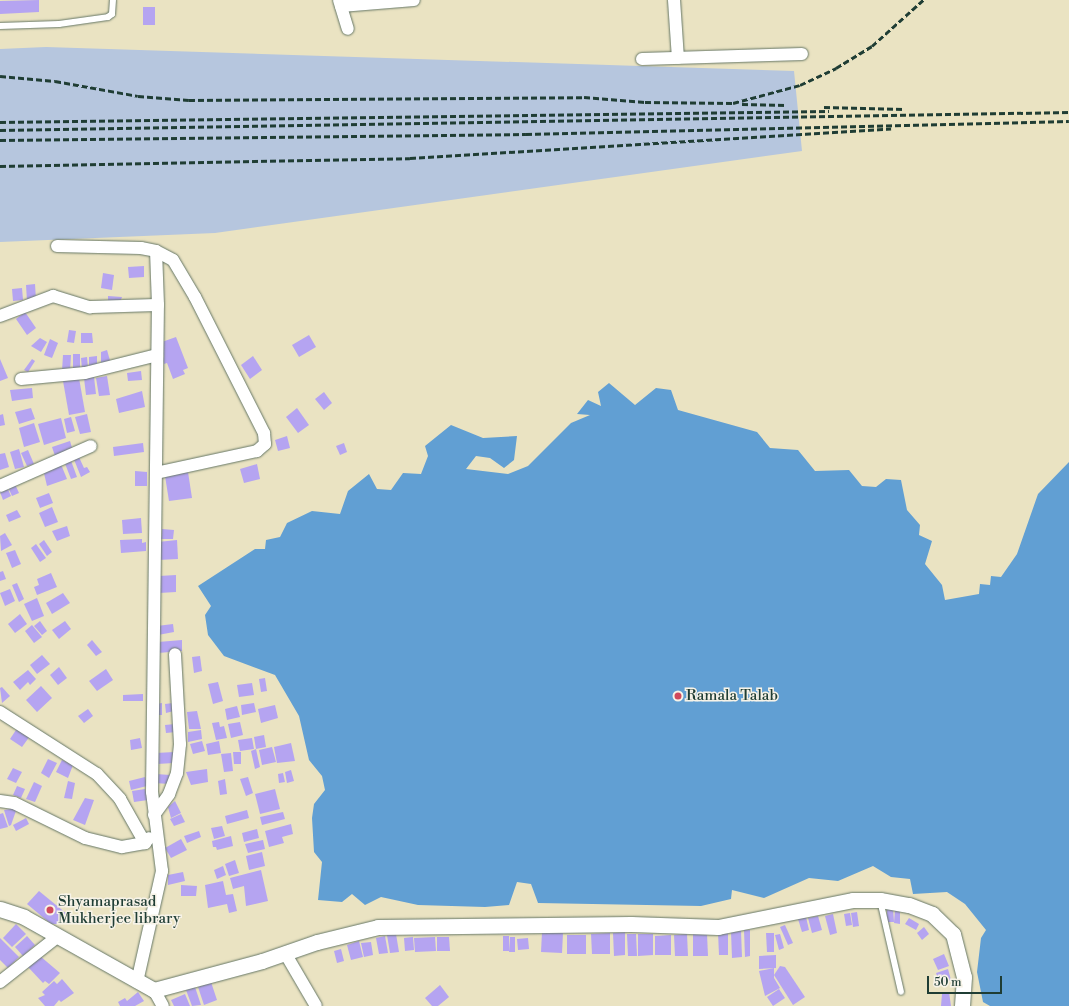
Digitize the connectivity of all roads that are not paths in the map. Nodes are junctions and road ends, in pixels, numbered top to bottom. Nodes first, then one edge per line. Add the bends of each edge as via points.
1 (113, 0) edge
2 (414, 0) edge
3 (674, 0) edge
4 (340, 3) edge
5 (0, 26) edge
6 (348, 29) dead end
7 (802, 54) dead end
8 (678, 58) junction
9 (642, 59) dead end
10 (57, 246) dead end
11 (156, 251) junction
12 (158, 305) junction
13 (0, 316) edge
14 (158, 355) junction
15 (21, 379) dead end
16 (91, 446) dead end
17 (156, 472) junction
18 (0, 486) edge
19 (175, 654) dead end
20 (0, 712) edge
21 (0, 801) edge
22 (154, 815) junction
23 (156, 832) junction
24 (145, 842) junction
25 (880, 900) junction
26 (0, 909) edge
27 (57, 937) junction
28 (285, 953) junction
29 (0, 982) edge
30 (137, 982) junction
31 (154, 990) junction
32 (901, 992) dead end
33 (164, 1006) edge
34 (316, 1006) edge
35 (962, 1006) edge

1 - 5 lane via 112,14 108,17 59,24
2 - 4 street
3 - 8 street
4 - 6 street
7 - 8 street
8 - 9 street
10 - 11 street via 141,248
11 - 12 street
11 - 17 street via 166,255 179,268 266,438 265,444 257,451
12 - 13 street via 90,307 53,296
12 - 14 street
14 - 15 street via 85,373
14 - 17 street
16 - 18 street
17 - 22 street via 152,792
19 - 22 street via 180,744 177,773 169,794
20 - 24 street via 97,774 120,799
21 - 24 street via 14,803 85,838 122,846
22 - 23 street
23 - 24 street
23 - 30 street via 162,871
25 - 28 street via 853,900 718,927 631,924 378,927
25 - 32 lane
25 - 35 street via 909,905 932,914 953,934 964,977
26 - 27 street via 24,917
27 - 29 street
27 - 30 street
28 - 31 street
28 - 34 street
30 - 31 street
31 - 33 street

